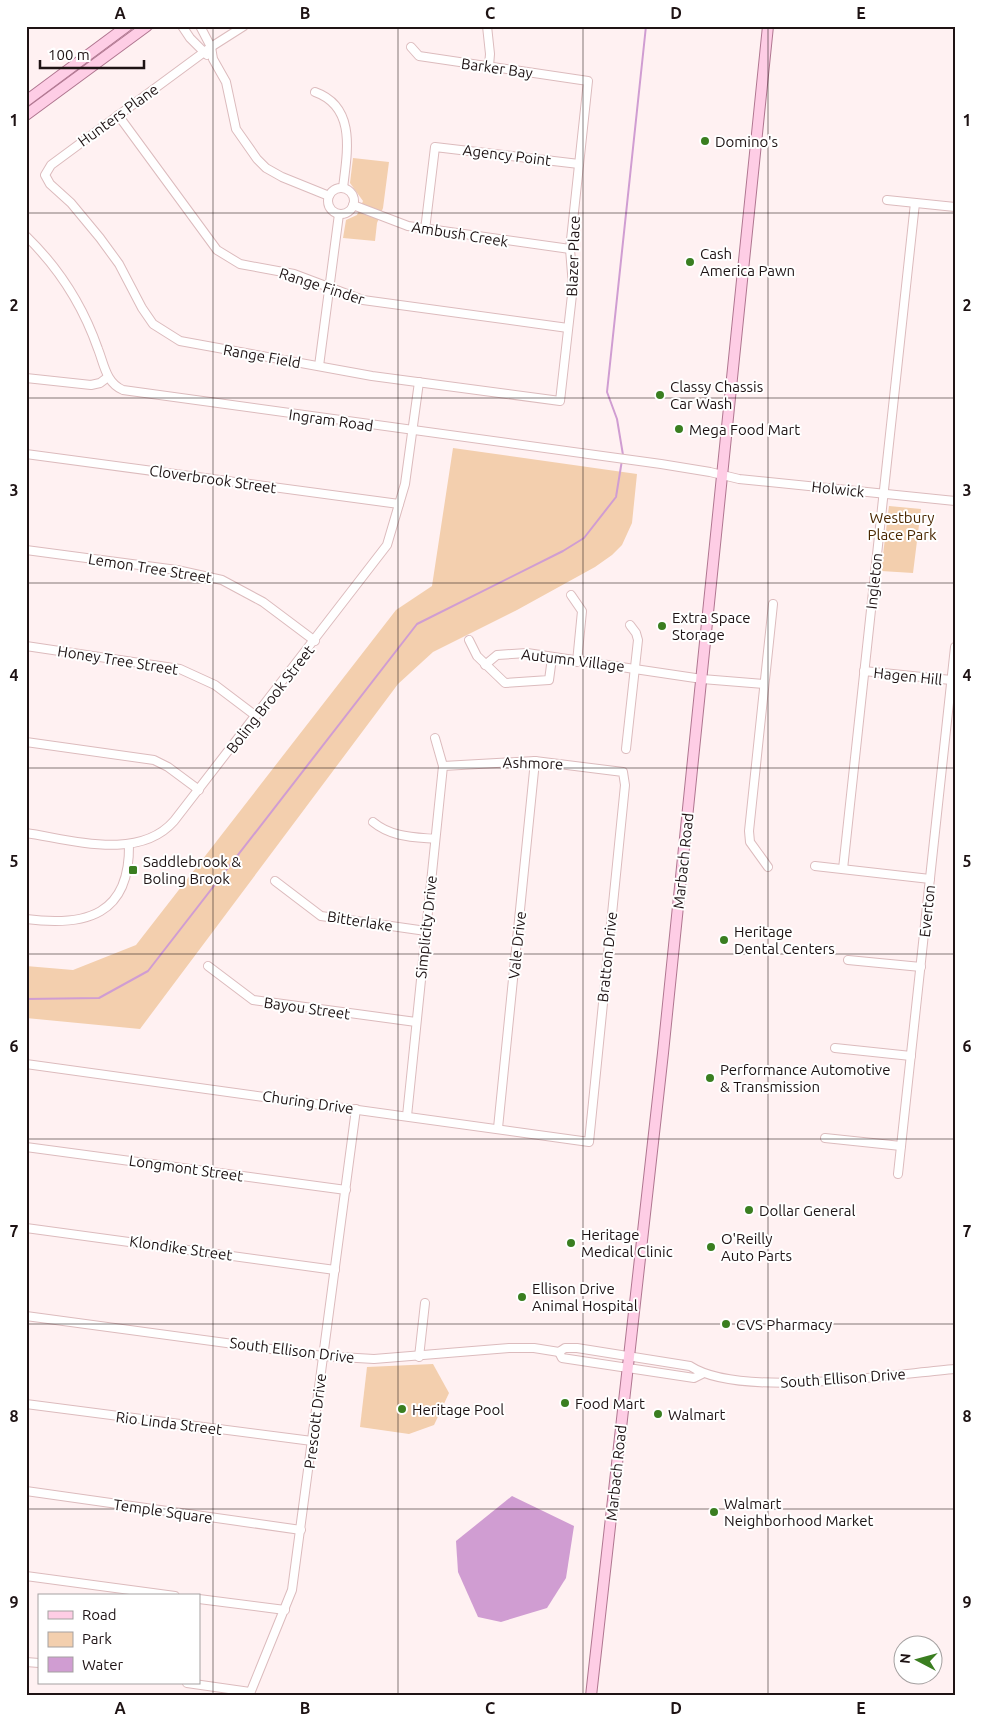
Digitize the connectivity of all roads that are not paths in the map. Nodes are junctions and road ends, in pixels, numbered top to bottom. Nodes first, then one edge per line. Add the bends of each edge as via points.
1 (127, 26) edge
2 (147, 26) edge
3 (182, 26) edge
4 (200, 26) edge
5 (244, 26) edge
6 (487, 26) edge
7 (768, 26) edge
8 (211, 46) junction
9 (411, 47) dead end
10 (202, 53) junction
11 (213, 59) junction
12 (489, 66) junction
13 (588, 81) joint
14 (315, 92) dead end
15 (26, 101) edge
16 (118, 115) junction
17 (26, 116) edge
18 (579, 164) junction
19 (45, 175) joint
20 (343, 188) junction
21 (329, 196) junction
22 (887, 200) dead end
23 (915, 203) junction
24 (353, 205) junction
25 (955, 207) edge
26 (339, 214) junction
27 (425, 230) junction
28 (26, 236) edge
29 (570, 249) junction
30 (329, 288) junction
31 (568, 328) junction
32 (319, 366) junction
33 (108, 377) junction
34 (26, 378) edge
35 (419, 382) junction
36 (560, 401) joint
37 (413, 431) junction
38 (26, 454) edge
39 (723, 475) junction
40 (883, 493) junction
41 (955, 501) edge
42 (399, 504) junction
43 (26, 550) edge
44 (571, 595) dead end
45 (772, 604) dead end
46 (630, 625) dead end
47 (469, 640) dead end
48 (315, 641) junction
49 (26, 646) edge
50 (955, 647) edge
51 (552, 658) junction
52 (576, 662) junction
53 (485, 665) junction
54 (635, 668) junction
55 (864, 671) junction
56 (702, 679) junction
57 (951, 680) junction
58 (764, 684) junction
59 (256, 716) junction
60 (435, 738) dead end
61 (26, 742) edge
62 (626, 749) dead end
63 (535, 761) junction
64 (443, 766) junction
65 (623, 772) joint
66 (198, 790) junction
67 (373, 822) dead end
68 (26, 834) edge
69 (435, 839) junction
70 (129, 845) junction
71 (815, 866) dead end
72 (768, 867) dead end
73 (843, 870) junction
74 (930, 879) junction
75 (275, 881) dead end
76 (26, 919) edge
77 (426, 931) junction
78 (848, 960) dead end
79 (208, 966) dead end
80 (920, 967) junction
81 (416, 1022) junction
82 (835, 1048) dead end
83 (911, 1056) junction
84 (26, 1064) edge
85 (356, 1109) junction
86 (407, 1116) junction
87 (498, 1128) junction
88 (825, 1138) dead end
89 (589, 1142) joint
90 (26, 1146) edge
91 (901, 1146) junction
92 (898, 1174) dead end
93 (346, 1190) junction
94 (26, 1228) edge
95 (335, 1270) junction
96 (425, 1302) dead end
97 (26, 1316) edge
98 (588, 1349) junction
99 (559, 1352) junction
100 (629, 1354) junction
101 (324, 1356) junction
102 (419, 1357) junction
103 (588, 1363) junction
104 (628, 1368) junction
105 (955, 1369) edge
106 (702, 1374) junction
107 (26, 1404) edge
108 (312, 1441) junction
109 (26, 1491) edge
110 (301, 1530) junction
111 (26, 1576) edge
112 (159, 1594) edge
113 (200, 1599) edge
114 (285, 1610) junction
115 (193, 1684) edge
116 (250, 1694) edge
117 (591, 1696) edge

1 - 15 main road
2 - 17 main road
3 - 10 street
4 - 8 street
5 - 8 street, Hunters Plane
6 - 12 street
7 - 39 main road, Marbach Road
8 - 10 street, Hunters Plane
8 - 11 street
9 - 12 street, Barker Bay via 419,56
10 - 11 street
10 - 16 street, Hunters Plane
11 - 21 street via 226,82 236,129 257,159 272,172
12 - 13 street, Barker Bay
13 - 18 street, Blazer Place
14 - 20 street via 337,107 345,124 348,145
16 - 19 street, Hunters Plane via 51,165
16 - 30 street, Range Finder via 217,250 240,264 294,274
18 - 27 street, Agency Point via 435,146
18 - 29 street, Blazer Place
19 - 32 street, Range Field via 100,238 119,264 153,324 167,335 195,346 251,352
20 - 21 street via 334,189
20 - 24 street via 353,196
21 - 26 street via 331,209
22 - 23 street
23 - 25 street
23 - 40 street, Ingleton
24 - 26 street via 348,212
24 - 27 street, Ambush Creek
26 - 30 street
27 - 29 street, Ambush Creek
28 - 33 street via 55,268 78,303
29 - 31 street, Blazer Place via 573,276
30 - 31 street, Range Finder via 376,303
30 - 32 street
31 - 36 street, Blazer Place
32 - 35 street, Range Field
33 - 34 street via 91,385
33 - 37 street, Ingram Road via 115,386 130,392
35 - 36 street, Range Field
35 - 37 street, Boling Brook Street
37 - 39 street, Ingram Road
37 - 42 street, Boling Brook Street
38 - 42 street, Cloverbrook Street
39 - 40 street, Holwick
39 - 56 main road, Marbach Road
40 - 41 street, Holwick
40 - 55 street, Ingleton
42 - 48 street, Boling Brook Street via 383,552
43 - 48 street, Lemon Tree Street via 177,570 222,580 263,602
44 - 52 street via 582,611
45 - 58 street
46 - 54 street via 638,640
47 - 53 street
48 - 59 street, Boling Brook Street
49 - 59 street, Honey Tree Street via 180,669 215,685
50 - 57 street, Everton
51 - 52 street, Autumn Village
51 - 53 street, Autumn Village via 507,653 491,658
51 - 53 street via 549,680 505,683
52 - 54 street, Autumn Village
54 - 56 street, Autumn Village
54 - 62 street
55 - 57 street, Hagen Hill
55 - 73 street, Ingleton
56 - 58 street, Autumn Village
56 - 100 main road, Marbach Road
57 - 74 street, Everton
58 - 72 street via 749,831 750,842
59 - 66 street, Boling Brook Street
60 - 64 street, Simplicity Drive
61 - 66 street via 154,760
63 - 64 street, Ashmore
63 - 65 street, Ashmore
63 - 87 street, Vale Drive
64 - 69 street, Simplicity Drive
65 - 89 street, Bratton Drive via 625,785
66 - 70 street, Boling Brook Street via 166,830 151,839
67 - 69 street via 392,834
68 - 70 street, Boling Brook Street
69 - 77 street, Simplicity Drive
70 - 76 street via 124,883 103,909 72,922
71 - 73 street
73 - 74 street
74 - 80 street, Everton
75 - 77 street, Bitterlake via 322,916
77 - 81 street, Simplicity Drive
78 - 80 street
79 - 81 street, Bayou Street via 252,1000
80 - 83 street, Everton
81 - 86 street, Simplicity Drive
82 - 83 street
83 - 91 street, Everton
84 - 85 street, Churing Drive
85 - 86 street, Churing Drive
85 - 93 street, Prescott Drive
86 - 87 street, Churing Drive
87 - 89 street, Churing Drive
88 - 91 street
90 - 93 street, Longmont Street
91 - 92 street, Everton
93 - 95 street, Prescott Drive
94 - 95 street, Klondike Street
95 - 101 street, Prescott Drive
96 - 102 street
97 - 101 street, South Ellison Drive
98 - 99 street, South Ellison Drive via 565,1348
98 - 100 street, South Ellison Drive
98 - 103 street
99 - 102 street, South Ellison Drive via 509,1348
99 - 103 street, South Ellison Drive via 562,1358
100 - 104 main road, Marbach Road
100 - 106 street, South Ellison Drive via 690,1366
101 - 102 street, South Ellison Drive via 374,1360
101 - 108 street, Prescott Drive
103 - 104 street, South Ellison Drive
104 - 106 street, South Ellison Drive via 694,1378
104 - 117 main road, Marbach Road
105 - 106 street, South Ellison Drive via 773,1383
107 - 108 street, Rio Linda Street
108 - 110 street, Prescott Drive
109 - 110 street, Temple Square
110 - 114 street, Prescott Drive via 292,1590
111 - 112 street
113 - 114 street
114 - 116 street, Prescott Drive
115 - 116 street

